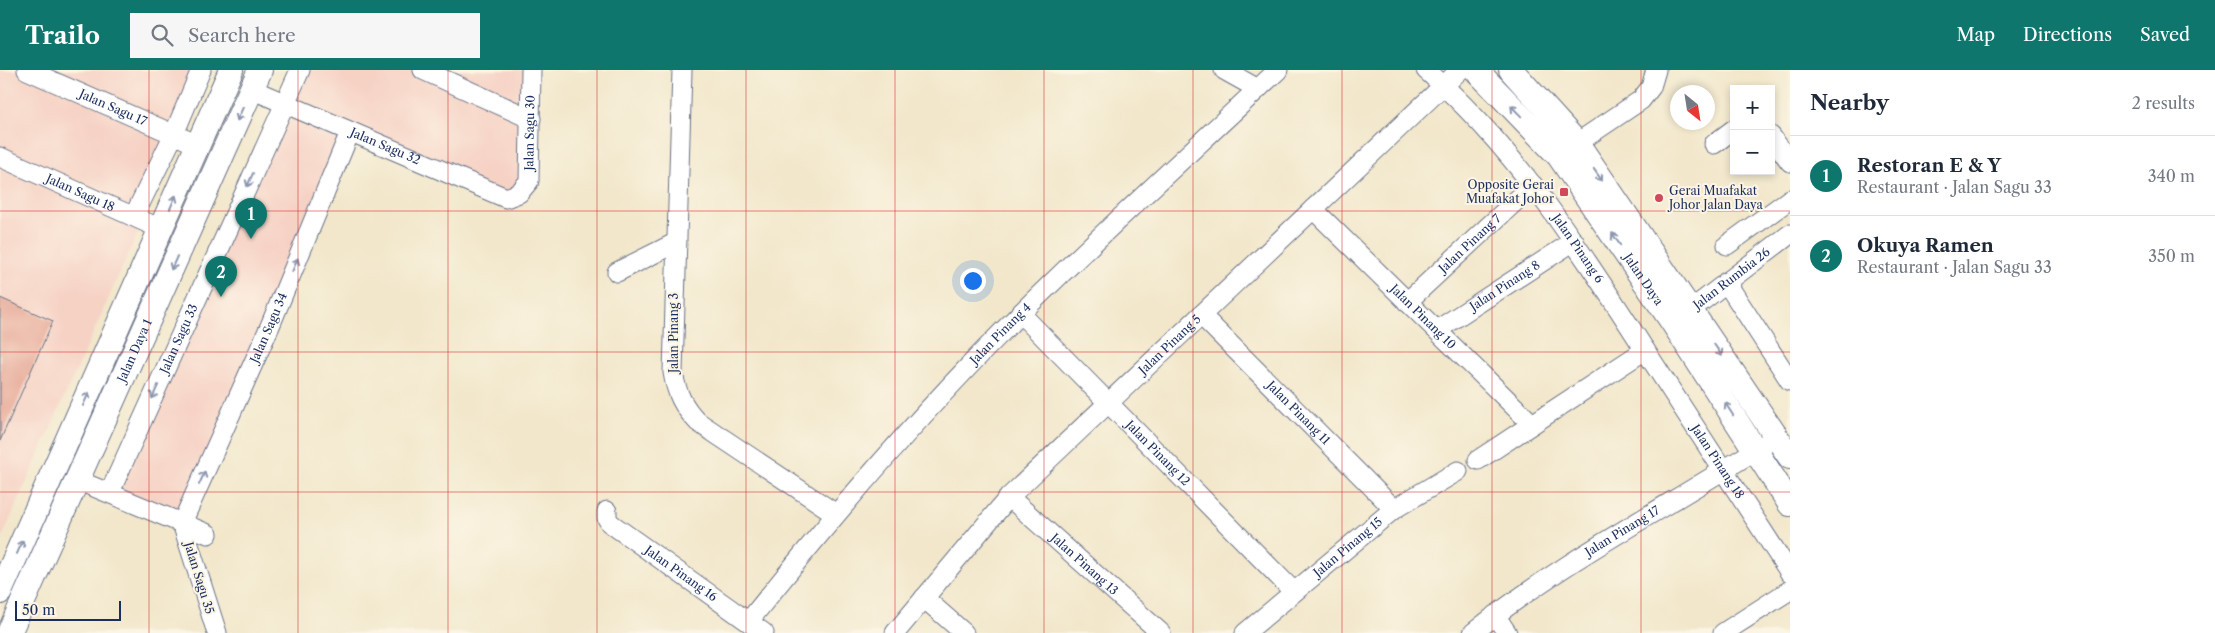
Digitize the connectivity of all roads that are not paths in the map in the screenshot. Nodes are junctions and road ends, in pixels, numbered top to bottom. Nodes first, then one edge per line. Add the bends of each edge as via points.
1 (27, 70) edge
2 (201, 70) edge
3 (231, 70) edge
4 (300, 70) edge
5 (424, 70) edge
6 (682, 70) edge
7 (1224, 70) edge
8 (1278, 70) edge
9 (1426, 70) edge
10 (1460, 70) edge
11 (1476, 70) edge
12 (1511, 70) edge
13 (1656, 70) edge
14 (529, 71) edge
15 (256, 80) edge
16 (1444, 86) junction
17 (1258, 89) junction
18 (285, 104) junction
19 (531, 119) junction
20 (1733, 130) edge
21 (350, 132) junction
22 (174, 134) junction
23 (1775, 141) edge
24 (1576, 144) junction
25 (1714, 144) dead end
26 (198, 145) junction
27 (0, 157) edge
28 (1790, 162) edge
29 (1533, 185) junction
30 (519, 193) joint
31 (1790, 199) edge
32 (1313, 209) junction
33 (134, 216) junction
34 (161, 229) junction
35 (1790, 234) edge
36 (1574, 241) junction
37 (676, 243) junction
38 (1727, 245) dead end
39 (617, 272) dead end
40 (1726, 282) junction
41 (1407, 302) junction
42 (1021, 314) junction
43 (1201, 315) junction
44 (1682, 316) junction
45 (1437, 330) junction
46 (1645, 350) junction
47 (1790, 381) edge
48 (1110, 402) junction
49 (1532, 424) junction
50 (1777, 436) junction
51 (1756, 450) junction
52 (1790, 457) edge
53 (1478, 460) dead end
54 (1723, 470) junction
55 (1458, 471) dead end
56 (77, 480) junction
57 (110, 492) junction
58 (1009, 497) junction
59 (1790, 504) edge
60 (1394, 509) junction
61 (607, 511) dead end
62 (836, 514) junction
63 (182, 523) junction
64 (208, 534) dead end
65 (1790, 573) edge
66 (1790, 590) edge
67 (0, 592) edge
68 (1294, 592) junction
69 (924, 598) junction
70 (1495, 615) junction
71 (756, 627) edge
72 (9, 633) edge
73 (216, 633) edge
74 (895, 633) edge
75 (964, 633) edge
76 (1161, 633) edge
77 (1245, 633) edge
78 (1473, 633) edge
79 (1507, 633) edge
80 (1723, 633) edge

1 - 22 street, Jalan Sagu 17
2 - 22 street
3 - 26 main road, Jalan Daya 1
4 - 18 street, Jalan Sagu 33
5 - 19 street
6 - 37 street, Jalan Pinang 3
7 - 17 street
8 - 17 street, Jalan Pinang 4
9 - 16 street, Jalan Pinang 6
10 - 16 street, Jalan Pinang 5
44 -> 11 main road, Jalan Daya via 1559,156
12 - 24 main road, Jalan Daya
13 - 24 street via 1651,87 1641,100
14 - 19 street, Jalan Sagu 30
15 - 18 street, Jalan Sagu 32
15 -> 56 main road, Jalan Daya 1
16 - 29 street, Jalan Pinang 6 via 1491,134
16 - 32 street, Jalan Pinang 5
17 - 42 street, Jalan Pinang 4
18 - 21 street, Jalan Sagu 32
18 -> 57 street, Jalan Sagu 33
19 - 30 street, Jalan Sagu 30 via 528,181
20 - 25 street
21 - 30 street, Jalan Sagu 32 via 506,198
63 -> 21 street, Jalan Sagu 34 via 270,326
22 - 26 street, Jalan Sagu 17
22 - 33 street
23 - 28 street
24 -> 44 main road, Jalan Daya
34 -> 26 main road, Jalan Daya 1
27 - 33 street, Jalan Sagu 18
29 - 36 street, Jalan Pinang 6
29 - 41 street, Jalan Pinang 7
31 - 38 street
32 - 41 street, Jalan Pinang 10
32 - 43 street, Jalan Pinang 5
33 - 34 street, Jalan Sagu 18
67 -> 34 main road, Jalan Daya 1
35 - 40 street, Jalan Rumbia 26
36 - 45 street, Jalan Pinang 8
36 - 46 street, Jalan Pinang 6
37 - 39 street
37 - 62 street, Jalan Pinang 3 via 673,372 682,402 698,422
40 - 44 street, Jalan Rumbia 26
40 - 47 street
41 - 45 street, Jalan Pinang 10
42 - 48 street, Jalan Pinang 12
42 - 62 street, Jalan Pinang 4 via 914,425
43 - 48 street, Jalan Pinang 5
43 - 60 street, Jalan Pinang 11
44 -> 50 main road, Jalan Daya
51 -> 44 main road, Jalan Daya
45 - 49 street, Jalan Pinang 10
46 - 49 street
46 - 54 street, Jalan Pinang 18
48 - 58 street, Jalan Pinang 5
48 - 68 street, Jalan Pinang 12
49 - 53 street
50 - 51 street, Jalan Pinang 17
50 - 52 main road, Jalan Daya
51 - 54 street, Jalan Pinang 17
51 - 59 main road, Jalan Daya
54 - 65 street, Jalan Pinang 18
54 - 70 street, Jalan Pinang 17 via 1562,569
55 - 60 street, Jalan Pinang 15
56 - 57 street
56 - 72 main road, Jalan Daya 1
57 - 63 street
58 - 69 street, Jalan Pinang 5
58 - 76 street, Jalan Pinang 13
60 - 68 street, Jalan Pinang 15
61 - 71 street, Jalan Pinang 16 via 606,518 610,524
62 - 71 street, Jalan Pinang 4
63 - 64 street
63 - 73 street, Jalan Sagu 35
66 - 80 street
68 - 77 street, Jalan Pinang 15
69 - 74 street, Jalan Pinang 5
69 - 75 street
70 - 78 street, Jalan Pinang 17
70 - 79 street

